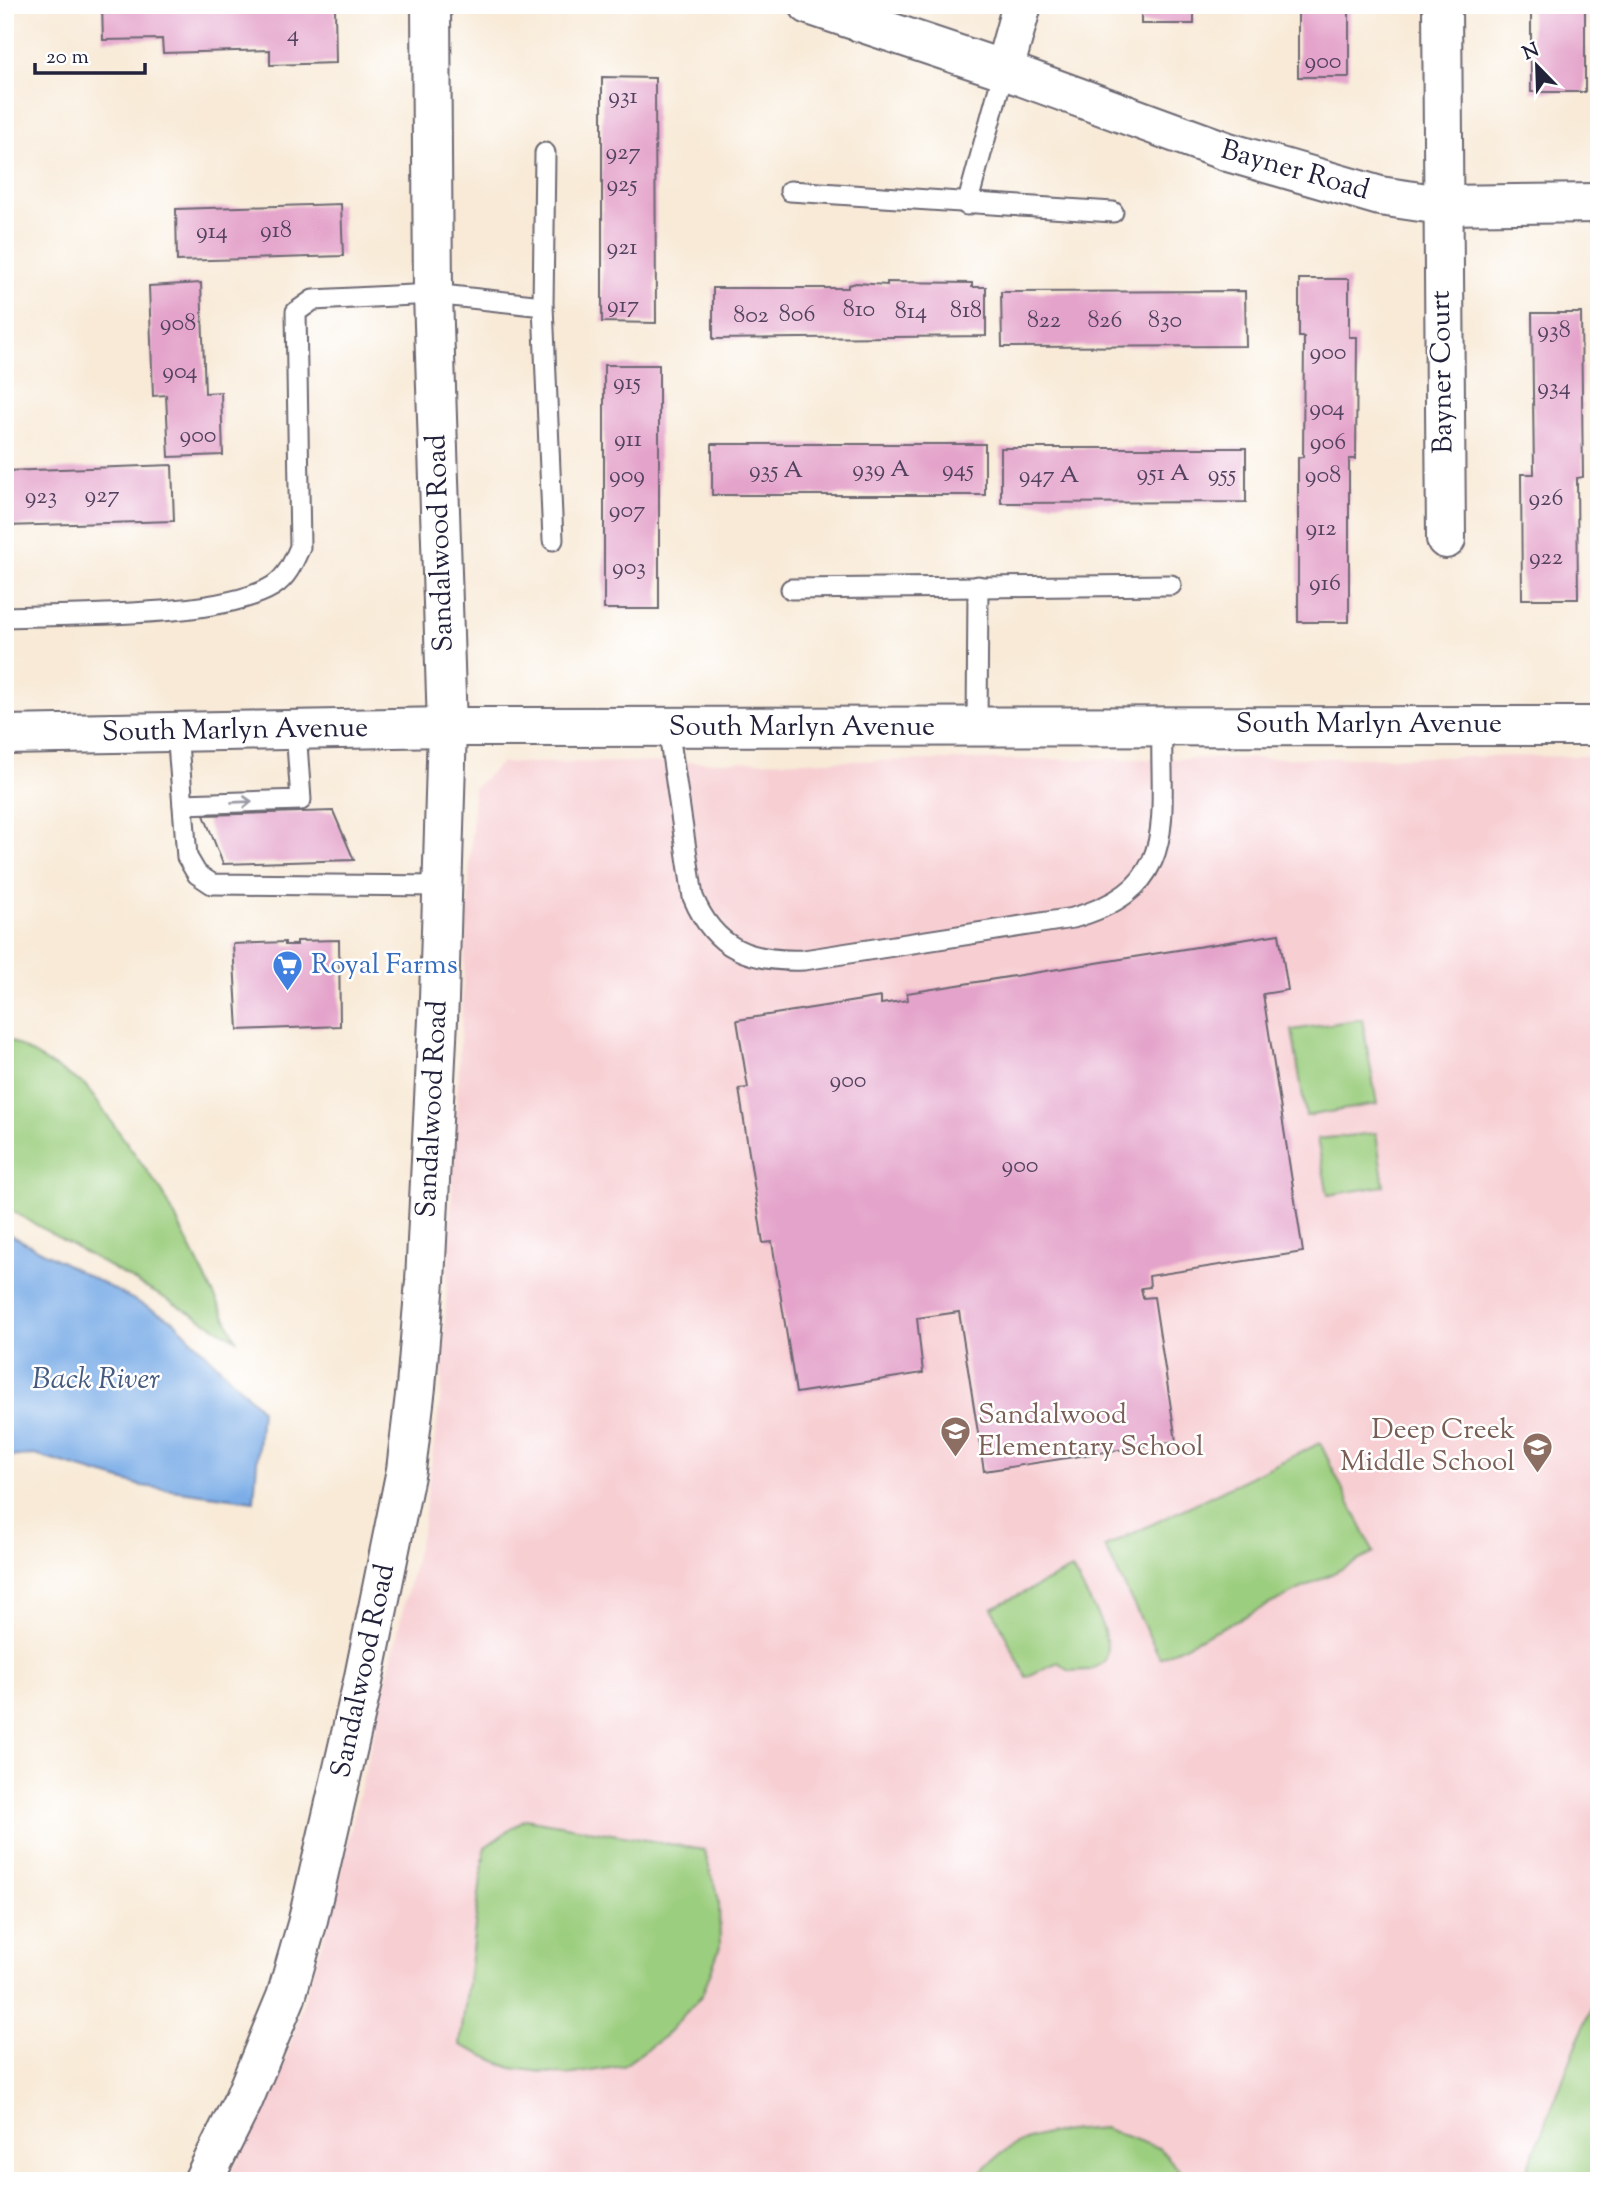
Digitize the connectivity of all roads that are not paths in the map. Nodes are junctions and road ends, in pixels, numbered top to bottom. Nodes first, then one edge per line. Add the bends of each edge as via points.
1 (431, 5) edge
2 (809, 5) edge
3 (1022, 5) edge
4 (1442, 5) edge
5 (1004, 70) junction
6 (545, 153) dead end
7 (790, 191) dead end
8 (1599, 203) edge
9 (967, 205) junction
10 (1441, 205) junction
11 (1113, 212) dead end
12 (433, 294) junction
13 (543, 306) junction
14 (1446, 539) dead end
15 (553, 540) dead end
16 (1171, 585) dead end
17 (978, 586) junction
18 (791, 589) dead end
19 (5, 617) edge
20 (1162, 724) junction
21 (1599, 726) edge
22 (447, 727) junction
23 (668, 727) junction
24 (977, 728) junction
25 (296, 730) junction
26 (177, 732) junction
27 (5, 735) edge
28 (183, 804) junction
29 (442, 886) junction
30 (203, 2181) edge

1 - 12 street, Sandalwood Road
2 - 5 street, Bayner Road
3 - 5 street
4 - 10 street, Bayner Court
5 - 9 lane
5 - 10 street, Bayner Road via 1228,152 1380,196
6 - 13 lane
7 - 9 lane
8 - 10 street, Bayner Road
9 - 11 lane
10 - 14 street, Bayner Court
12 - 13 lane
12 - 19 lane via 313,300 296,312 300,547 290,570 274,585 232,603
12 - 22 street, Sandalwood Road
13 - 15 lane
16 - 17 lane
17 - 18 lane
17 - 24 lane
20 - 21 street, South Marlyn Avenue
20 - 23 lane via 1159,845 1148,872 1131,893 1105,909 804,960 769,961 722,940 702,918 693,897
20 - 24 street, South Marlyn Avenue
22 - 23 street, South Marlyn Avenue
22 - 25 street, South Marlyn Avenue
22 - 29 street, Sandalwood Road
23 - 24 street, South Marlyn Avenue
25 - 26 street, South Marlyn Avenue
28 -> 25 lane via 301,800
26 - 27 street, South Marlyn Avenue
26 - 28 lane
28 - 29 lane via 187,857 197,874 212,884
29 - 30 street, Sandalwood Road via 425,1281 406,1470 307,1924 286,1997 243,2101

